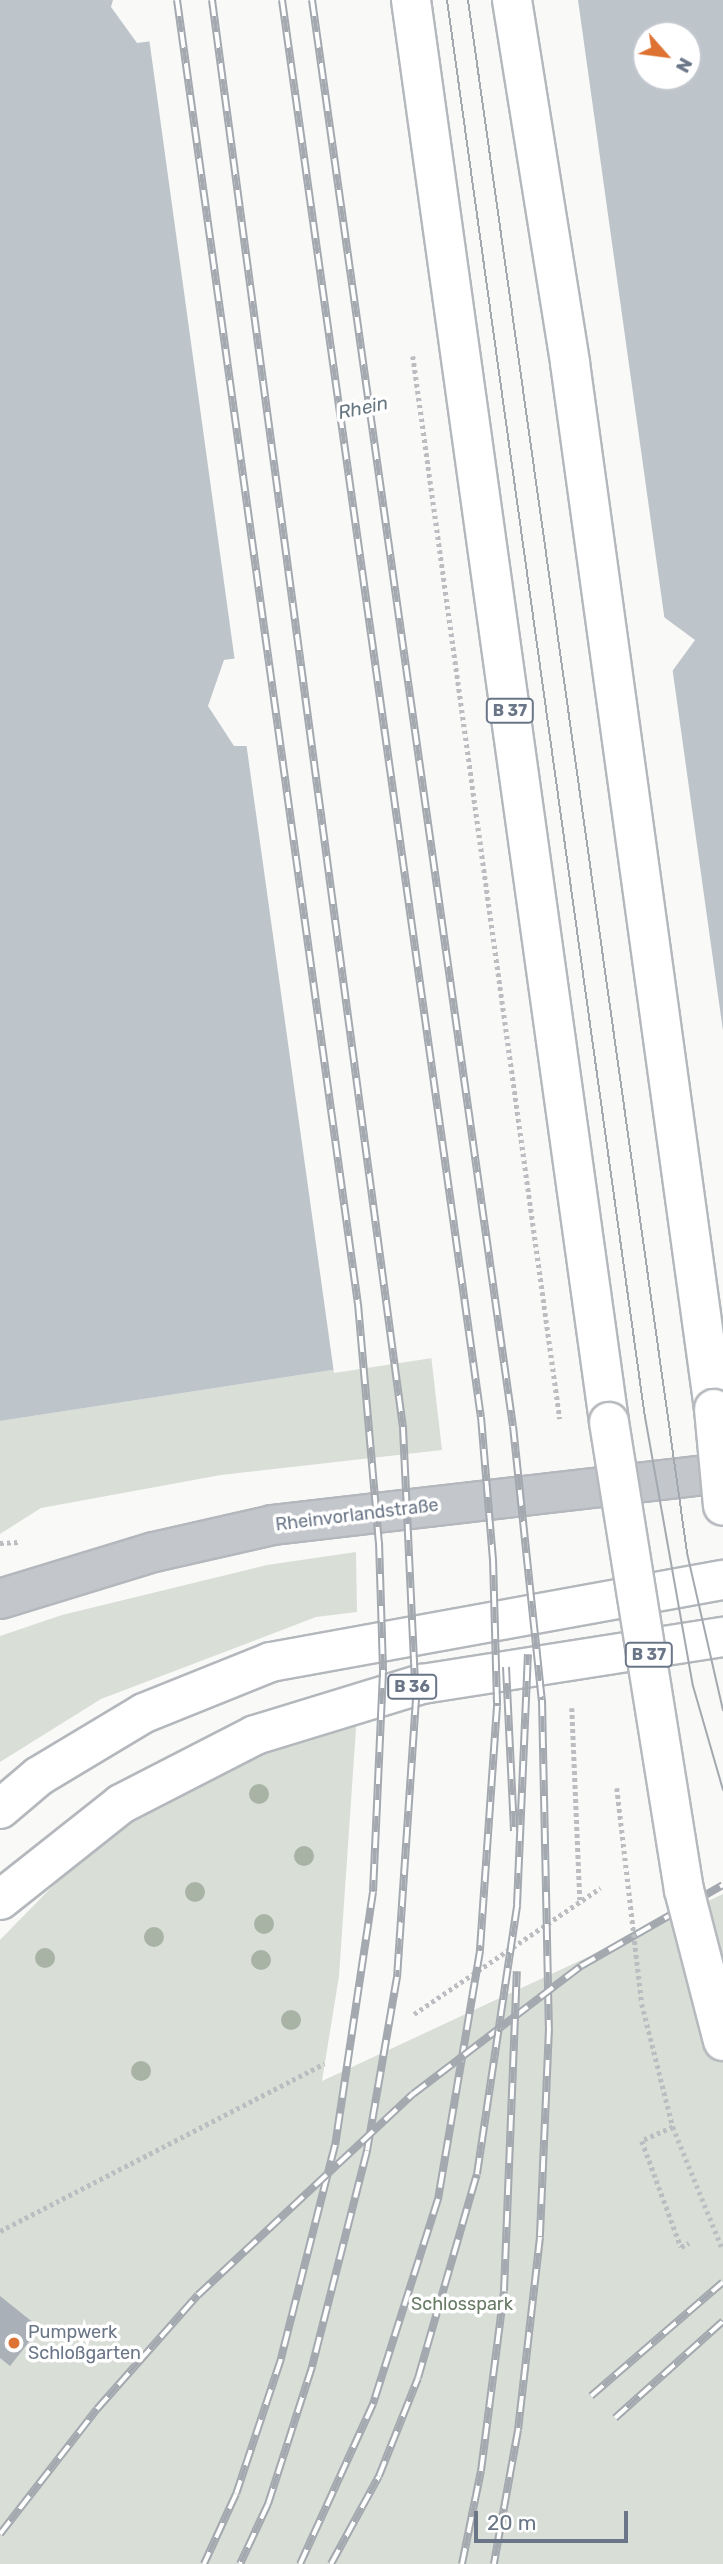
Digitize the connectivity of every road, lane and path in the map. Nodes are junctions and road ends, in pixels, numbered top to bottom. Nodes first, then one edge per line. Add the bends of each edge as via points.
1 (411, 0) edge
2 (512, 0) edge
3 (413, 356) dead end
4 (713, 1409) junction
5 (562, 1429) dead end
6 (723, 1446) edge
7 (723, 1473) edge
8 (723, 1506) edge
9 (723, 1580) edge
10 (0, 1599) edge
11 (723, 1637) edge
12 (572, 1718) dead end
13 (616, 1781) dead end
14 (0, 1809) edge
15 (600, 1888) dead end
16 (0, 1900) edge
17 (580, 1900) junction
18 (414, 2014) dead end
19 (723, 2041) edge
20 (324, 2064) dead end
21 (673, 2127) junction
22 (0, 2231) edge
23 (689, 2243) dead end
24 (723, 2250) edge

1 - 19 main road, B 37, bridge via 609,1422 684,1890
2 - 4 main road via 570,363
3 - 5 path, bridge
4 - 6 main road, bridge
4 - 8 main road, bridge
7 - 10 street, Rheinvorlandstraße via 273,1525 154,1552
9 - 14 main road via 271,1662 144,1713 39,1776
11 - 16 main road, B 36 via 422,1684 255,1735 121,1804
12 - 17 path
13 - 21 path, bridge via 642,2004
15 - 17 path
17 - 18 path
20 - 22 path
21 - 23 path via 642,2141 681,2247
21 - 24 path, bridge

